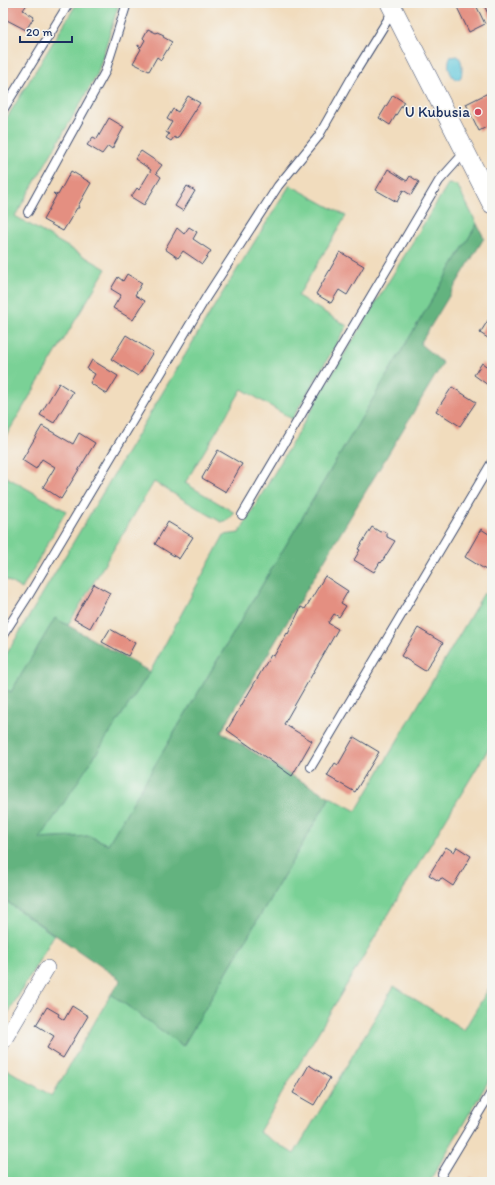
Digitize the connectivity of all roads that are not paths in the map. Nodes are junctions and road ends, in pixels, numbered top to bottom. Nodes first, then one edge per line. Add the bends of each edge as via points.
1 (68, 3) edge
2 (127, 3) edge
3 (394, 5) edge
4 (3, 110) edge
5 (466, 151) junction
6 (492, 204) edge
7 (28, 212) dead end
8 (492, 462) edge
9 (242, 515) dead end
10 (3, 634) edge
11 (311, 767) dead end
12 (47, 968) dead end
13 (3, 1042) edge
14 (492, 1091) edge
15 (442, 1174) dead end

1 - 4 lane
2 - 7 lane via 105,72
3 - 5 street
3 - 10 lane via 318,137 278,186 207,296 38,580
5 - 6 street
5 - 9 lane via 439,181
8 - 11 lane
12 - 13 street
14 - 15 lane

